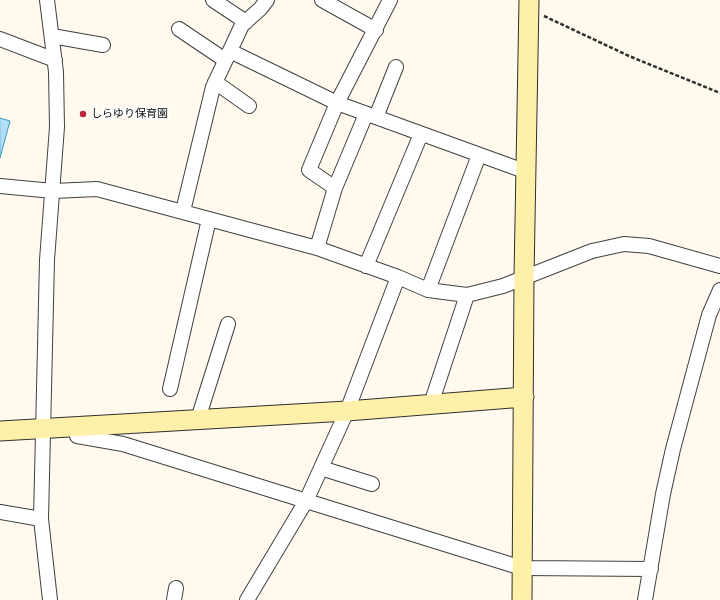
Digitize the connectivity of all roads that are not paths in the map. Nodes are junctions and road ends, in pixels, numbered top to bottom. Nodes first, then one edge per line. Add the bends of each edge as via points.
1 (47, 0) edge
2 (213, 0) edge
3 (267, 0) edge
4 (322, 0) edge
5 (390, 0) edge
6 (529, 4) edge
7 (246, 22) junction
8 (178, 29) dead end
9 (376, 30) junction
10 (52, 36) junction
11 (0, 39) edge
12 (103, 45) dead end
13 (227, 56) junction
14 (55, 60) junction
15 (396, 67) dead end
16 (215, 82) junction
17 (337, 103) junction
18 (249, 106) dead end
19 (371, 116) junction
20 (421, 134) junction
21 (478, 154) junction
22 (527, 172) junction
23 (0, 186) edge
24 (335, 188) junction
25 (53, 191) junction
26 (183, 211) junction
27 (209, 218) junction
28 (317, 248) junction
29 (366, 266) junction
30 (720, 266) edge
31 (524, 277) junction
32 (398, 278) junction
33 (428, 290) junction
34 (720, 290) edge
35 (467, 295) junction
36 (715, 316) edge
37 (228, 324) dead end
38 (170, 389) dead end
39 (524, 397) junction
40 (431, 404) junction
41 (346, 411) junction
42 (198, 419) junction
43 (77, 426) junction
44 (43, 428) junction
45 (0, 431) edge
46 (321, 468) junction
47 (372, 484) dead end
48 (306, 501) junction
49 (0, 512) edge
50 (42, 519) junction
51 (522, 568) junction
52 (651, 569) junction
53 (50, 600) edge
54 (247, 600) edge
55 (522, 600) edge
56 (645, 600) edge

1 - 10 street
2 - 7 street
3 - 7 street
4 - 9 street
5 - 9 street
6 - 22 street
7 - 13 street via 242,25
8 - 13 street
9 - 17 street
10 - 12 street
10 - 14 street
11 - 14 street
13 - 16 street
13 - 17 street
14 - 25 street via 57,127
15 - 19 street
16 - 18 street
16 - 26 street
17 - 19 street
17 - 24 street via 309,170
19 - 20 street
19 - 24 street
20 - 21 street
20 - 29 street
21 - 22 street
21 - 33 street
22 - 31 street
23 - 25 street
24 - 28 street
25 - 26 street via 96,189
25 - 44 street via 48,260
26 - 27 street
27 - 28 street
27 - 38 street
28 - 29 street
29 - 32 street
30 - 31 street via 650,246 624,244 592,251
31 - 35 street via 503,286
31 - 39 street
32 - 33 street
32 - 41 street
33 - 35 street
34 - 36 street
35 - 40 street
36 - 52 street via 671,456 662,494
37 - 42 street
39 - 40 street
39 - 51 street
40 - 41 street
41 - 42 street
41 - 46 street
42 - 43 street
43 - 44 street
43 - 48 street via 77,436 124,444
44 - 45 street
44 - 50 street
46 - 47 street
46 - 48 street
48 - 51 street
48 - 54 street
49 - 50 street
50 - 53 street
51 - 52 street
51 - 55 street
52 - 56 street

